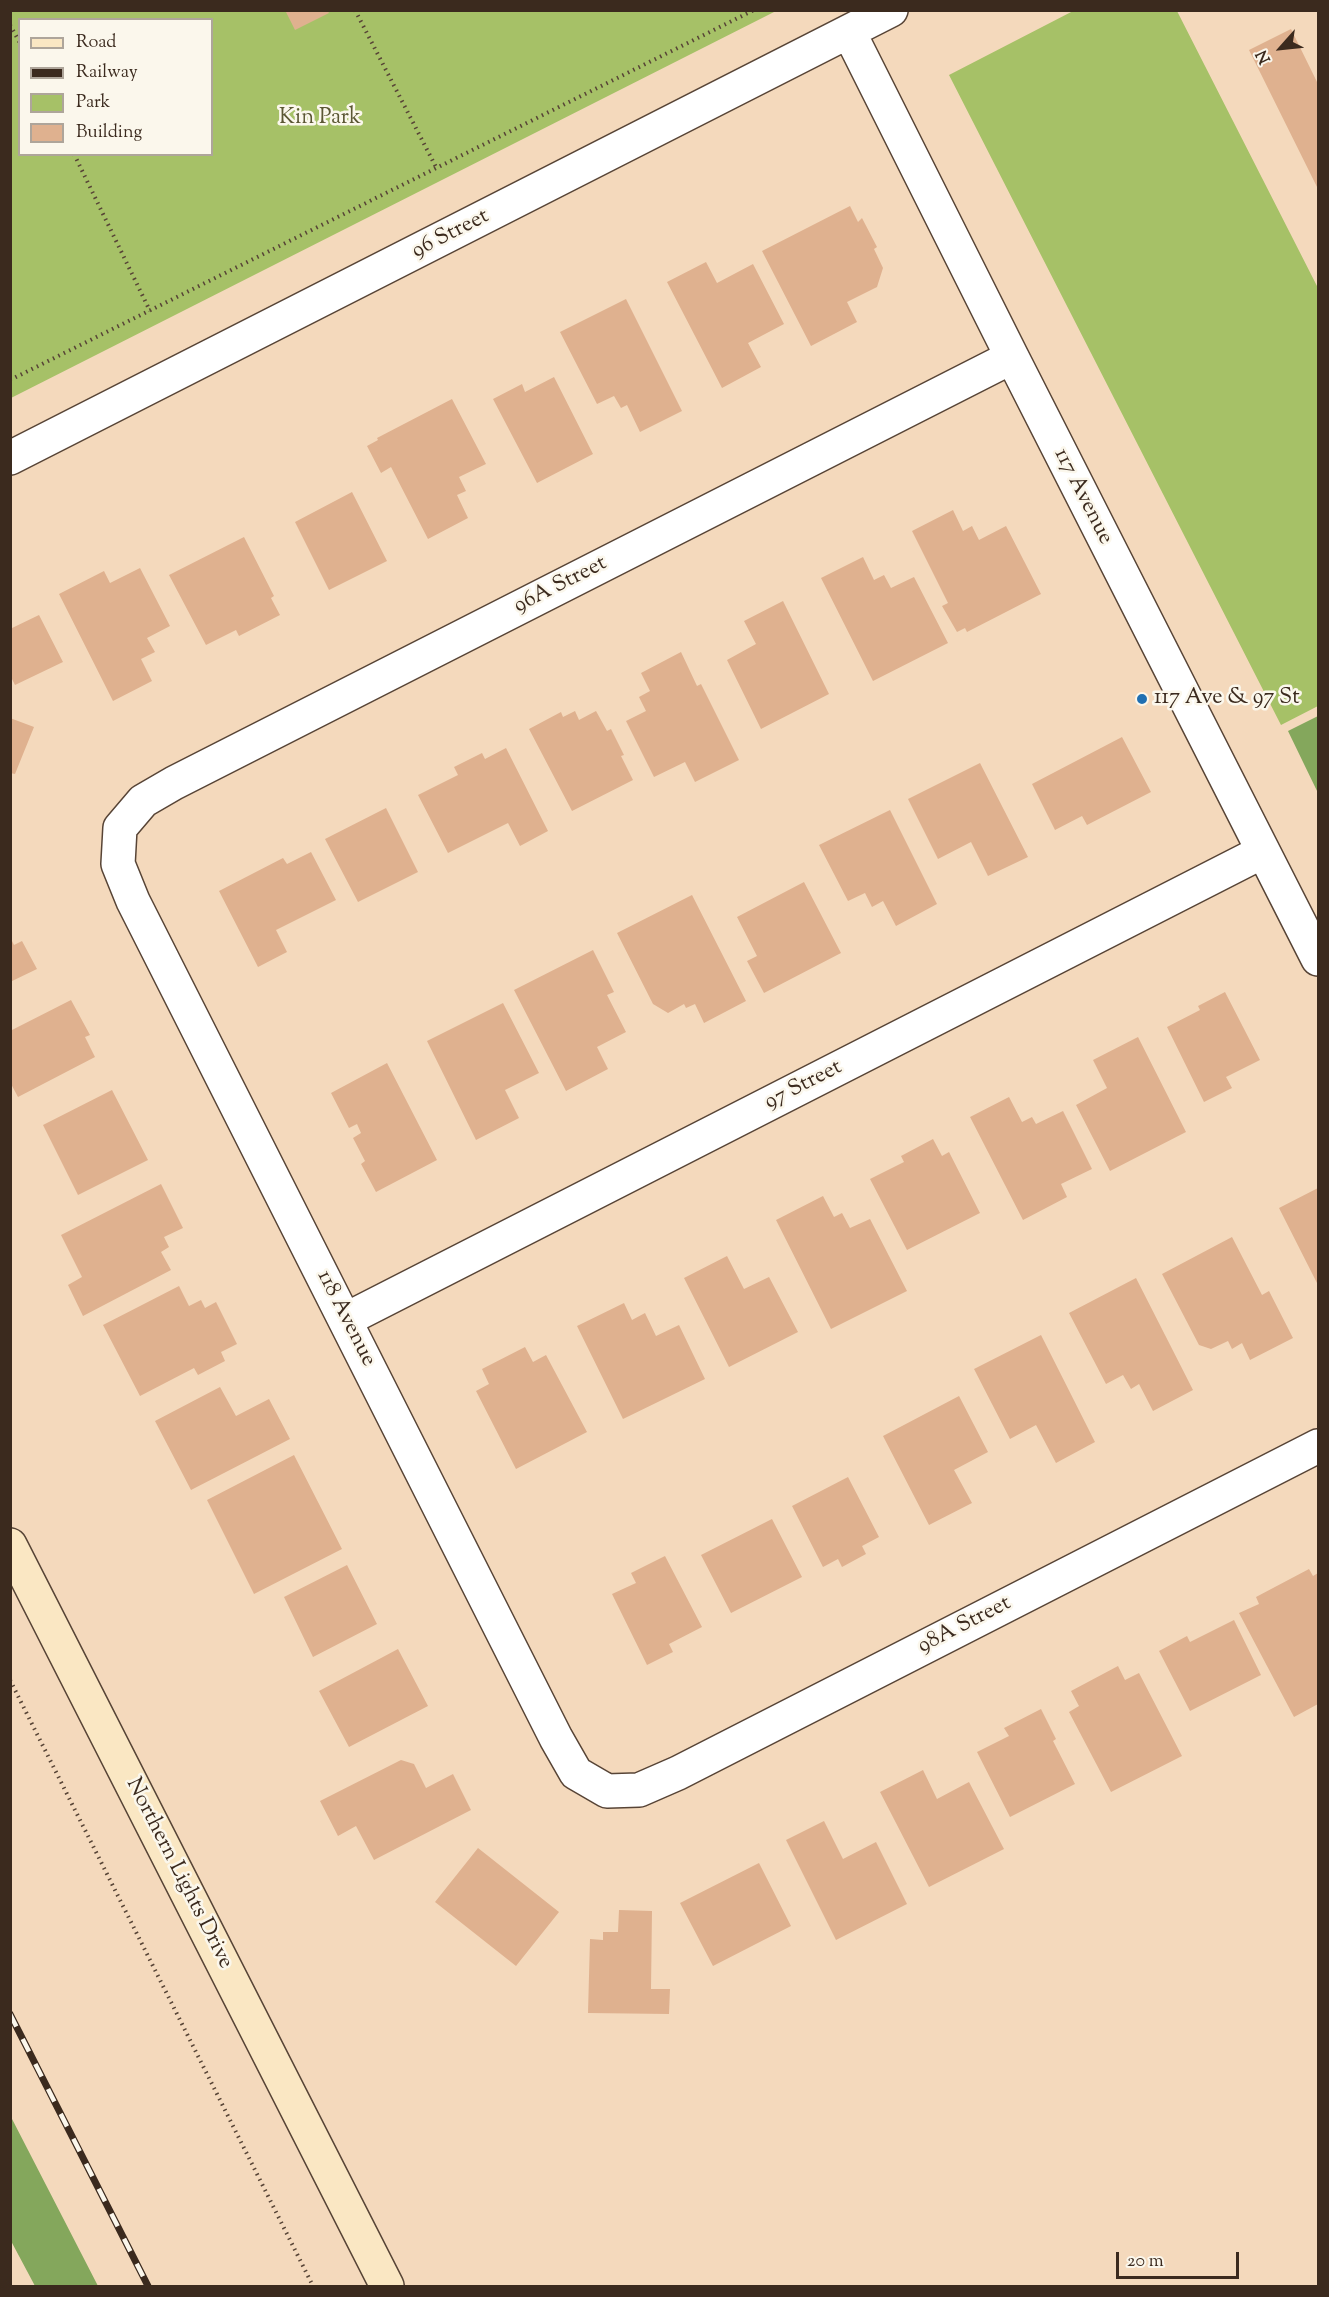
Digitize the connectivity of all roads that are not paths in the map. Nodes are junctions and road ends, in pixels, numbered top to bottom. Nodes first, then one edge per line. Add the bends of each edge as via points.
1 (891, 10) edge
2 (849, 32) junction
3 (1012, 357) junction
4 (10, 458) edge
5 (120, 828) joint
6 (1262, 852) junction
7 (1318, 959) edge
8 (345, 1320) junction
9 (1318, 1446) edge
10 (10, 1545) edge
11 (606, 1791) joint
12 (346, 2203) junction
13 (387, 2286) edge
14 (400, 2286) edge

1 - 2 street, 96 Street
2 - 3 street, 117 Avenue
2 - 4 street, 96 Street
3 - 5 street, 96A Street via 174,783 143,801
3 - 6 street, 117 Avenue
5 - 8 street, 118 Avenue via 118,864 133,901
6 - 7 street, 117 Avenue
6 - 8 street, 97 Street
8 - 11 street, 118 Avenue via 556,1738 576,1773
9 - 11 street, 98A Street via 678,1773 639,1790
10 - 12 main road, Northern Lights Drive
12 - 13 main road, Northern Lights Drive
12 - 14 main road, Northern Lights Drive

